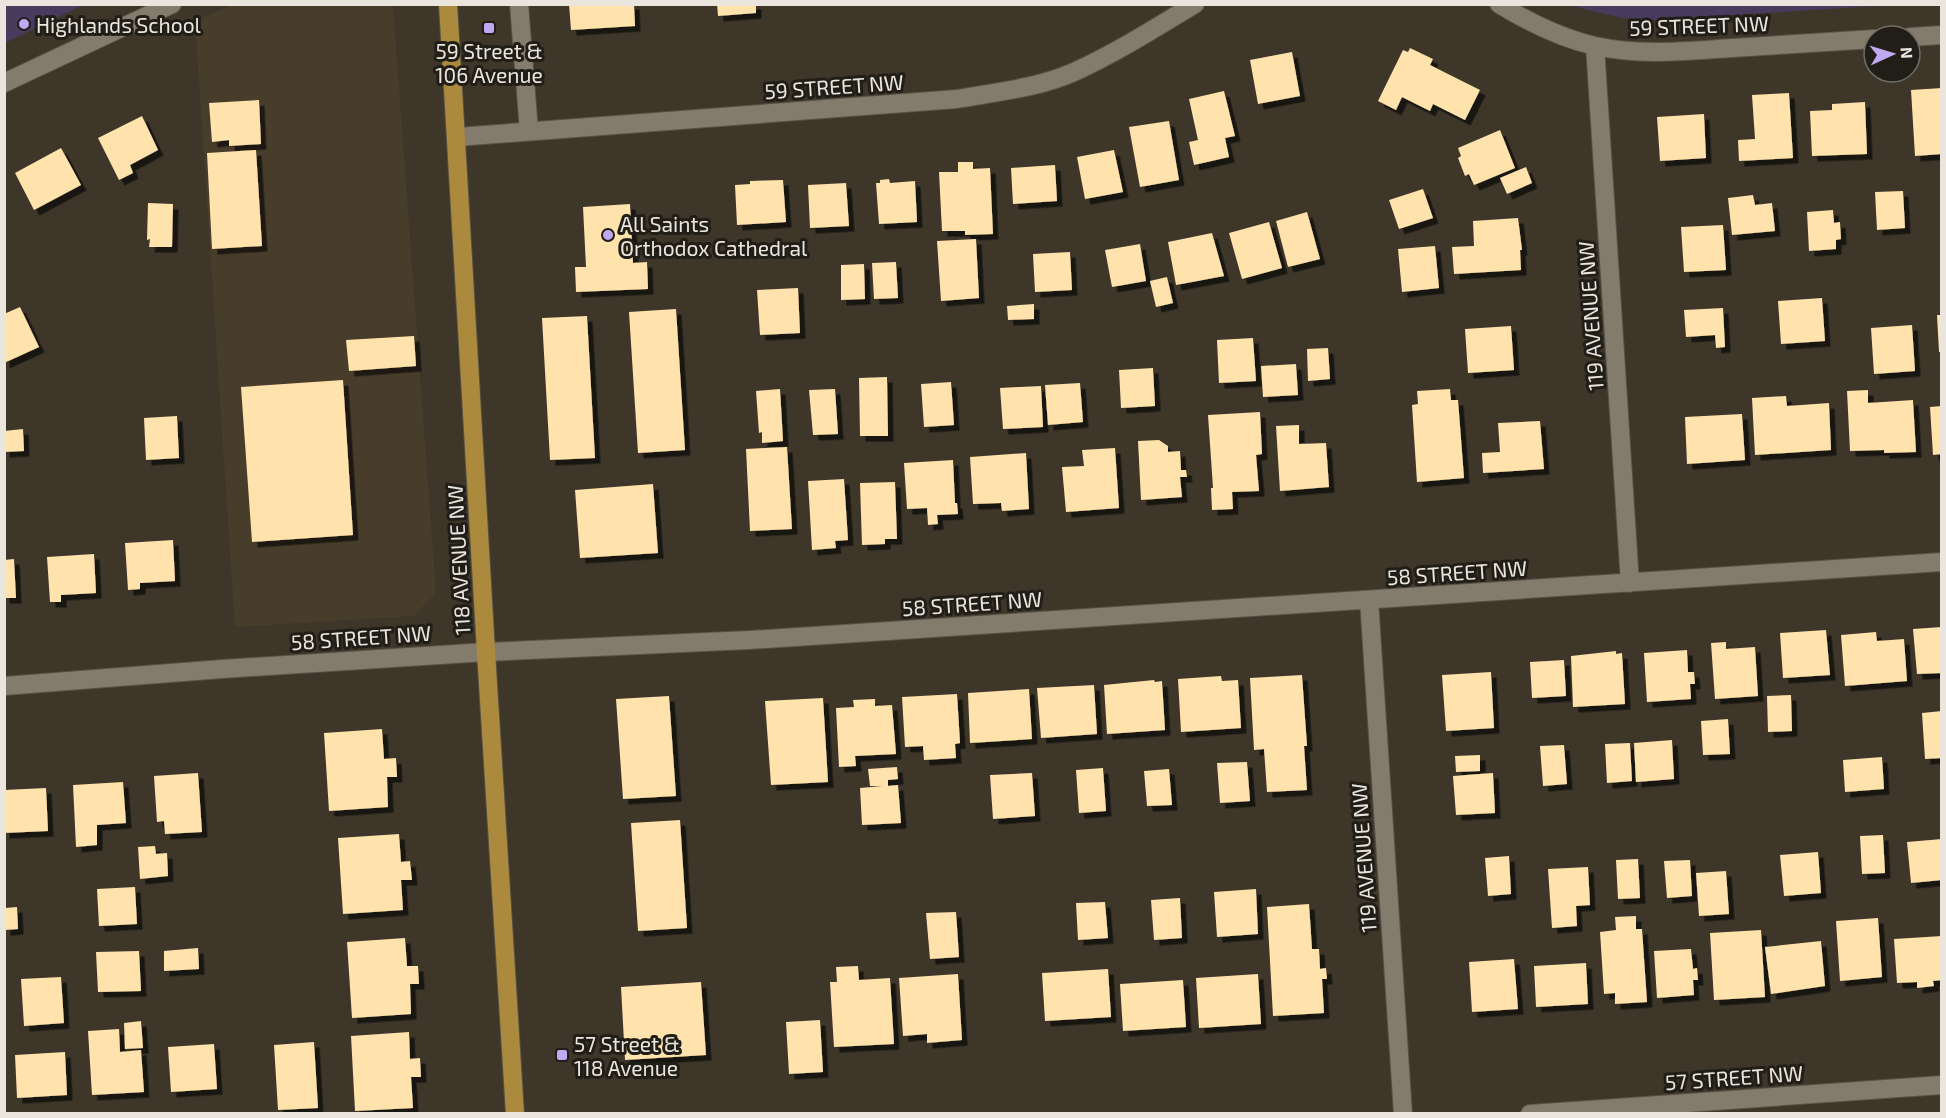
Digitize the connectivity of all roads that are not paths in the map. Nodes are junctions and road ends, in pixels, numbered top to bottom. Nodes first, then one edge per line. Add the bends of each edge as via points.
1 (172, 4) edge
2 (448, 4) edge
3 (519, 4) edge
4 (1195, 4) edge
5 (1499, 4) edge
6 (1941, 35) edge
7 (1922, 36) edge
8 (1862, 40) edge
9 (1595, 46) junction
10 (4, 83) edge
11 (529, 131) junction
12 (457, 137) junction
13 (1941, 562) edge
14 (1630, 583) junction
15 (1369, 600) junction
16 (486, 652) junction
17 (4, 686) edge
18 (1941, 1084) edge
19 (515, 1113) edge
20 (1403, 1113) edge
21 (1530, 1113) edge

1 - 10 street
2 - 12 main road, 118 AVENUE NW
3 - 11 street
4 - 11 street, 59 STREET NW via 1072,73 1023,88 957,99
5 - 9 street, 59 STREET NW via 1537,27
6 - 7 street
8 - 9 street, 59 STREET NW via 1673,52 1629,52
9 - 14 street, 119 AVENUE NW
11 - 12 street, 59 STREET NW
12 - 16 main road, 118 AVENUE NW
13 - 14 street, 58 STREET NW
14 - 15 street, 58 STREET NW
15 - 16 street, 58 STREET NW via 749,640
15 - 20 street, 119 AVENUE NW
16 - 17 street, 58 STREET NW
16 - 19 main road, 118 AVENUE NW
18 - 21 street, 57 STREET NW

